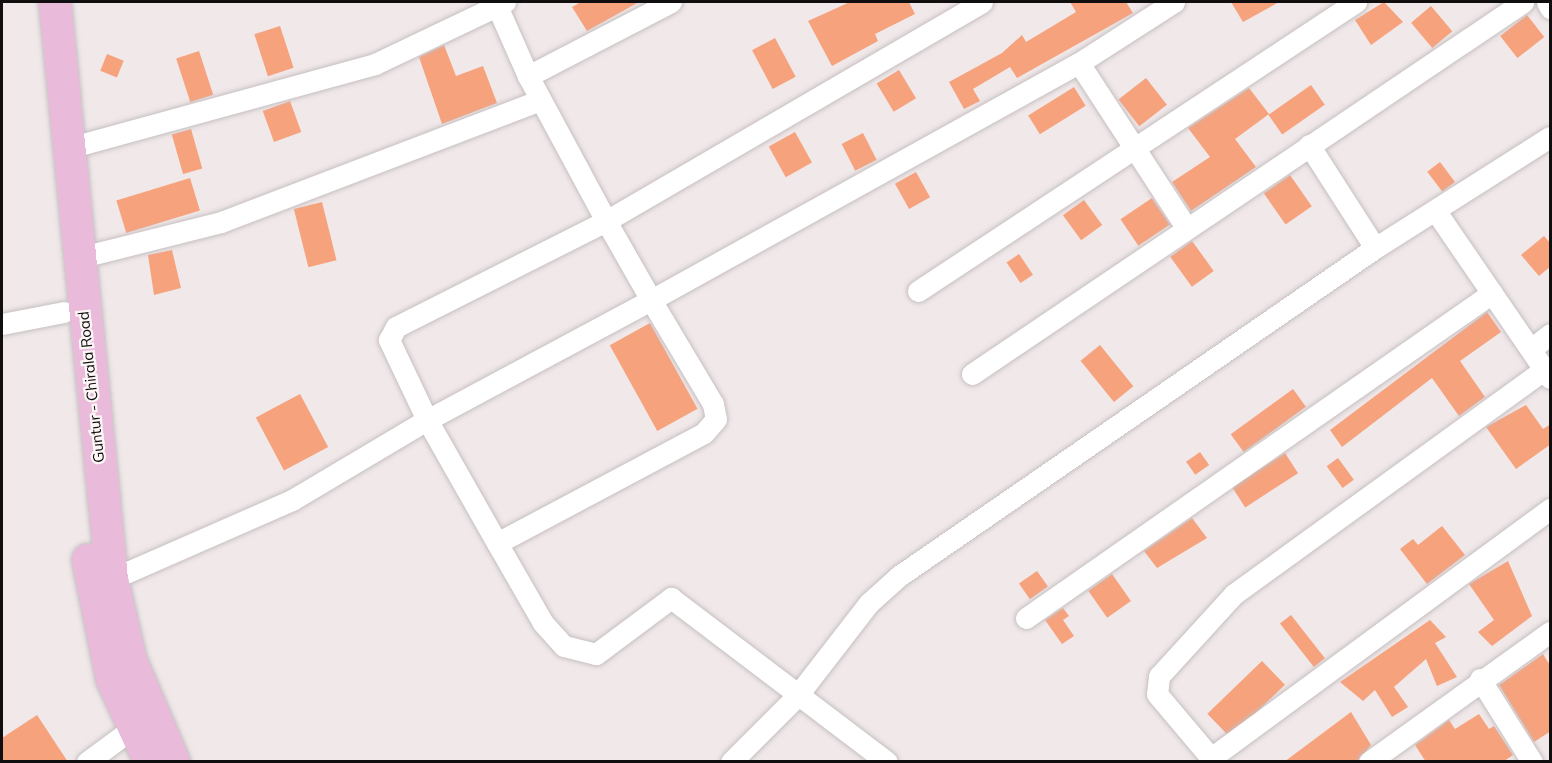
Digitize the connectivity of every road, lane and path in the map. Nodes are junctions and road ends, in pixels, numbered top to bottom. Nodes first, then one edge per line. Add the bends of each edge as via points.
1 (36, 2) edge
2 (55, 2) edge
3 (671, 2) edge
4 (982, 2) edge
5 (1174, 2) edge
6 (1356, 2) edge
7 (1522, 2) edge
8 (1547, 2) edge
9 (501, 4) edge
10 (1551, 8) edge
11 (1079, 63) junction
12 (528, 76) junction
13 (541, 100) junction
14 (1551, 137) edge
15 (1309, 145) junction
16 (68, 148) junction
17 (1131, 148) junction
18 (1437, 213) junction
19 (606, 221) junction
20 (1186, 227) junction
21 (1375, 248) junction
22 (78, 258) junction
23 (918, 291) dead end
24 (1492, 293) junction
25 (651, 300) junction
26 (64, 312) junction
27 (2, 324) edge
28 (1551, 334) edge
29 (1531, 349) junction
30 (972, 374) dead end
31 (1548, 374) edge
32 (427, 420) junction
33 (1551, 509) edge
34 (497, 543) junction
35 (112, 579) junction
36 (1026, 618) dead end
37 (1551, 632) edge
38 (1480, 679) junction
39 (797, 696) junction
40 (133, 728) junction
41 (1524, 759) edge
42 (1211, 760) edge
43 (87, 762) edge
44 (150, 762) edge
45 (174, 762) edge
46 (731, 762) edge
47 (887, 762) edge
48 (1369, 762) edge

1 - 26 main road, Guntur - Chirala Road
2 - 16 main road, Guntur - Chirala Road
3 - 12 street
4 - 19 street
5 - 11 street
6 - 17 street
7 - 15 street
8 - 10 street
9 - 12 street
9 - 16 street via 375,64
11 - 17 street
11 - 25 street
12 - 13 street
13 - 19 street
13 - 22 street via 221,222
14 - 18 street
15 - 20 street
15 - 21 street
16 - 22 main road, Guntur - Chirala Road
17 - 20 street
17 - 23 street
18 - 21 street
18 - 24 street
19 - 25 street
19 - 32 street via 396,327 388,340
20 - 30 street
21 - 39 street via 899,576 869,603
22 - 35 main road, Guntur - Chirala Road
24 - 29 street
24 - 36 street
25 - 32 street
25 - 34 street via 713,404 711,427
26 - 27 street
26 - 40 main road, Guntur - Chirala Road via 94,606 112,679
28 - 29 street
29 - 31 street
31 - 42 street via 1234,594 1159,676 1157,694
32 - 34 street
32 - 35 street via 292,500
33 - 42 street
34 - 39 street via 543,623 564,646 596,654 671,598
35 - 45 main road, Guntur - Chirala Road via 131,661
37 - 38 street
38 - 41 street
38 - 48 street
39 - 46 street
39 - 47 street
40 - 43 street
40 - 44 main road, Guntur - Chirala Road

